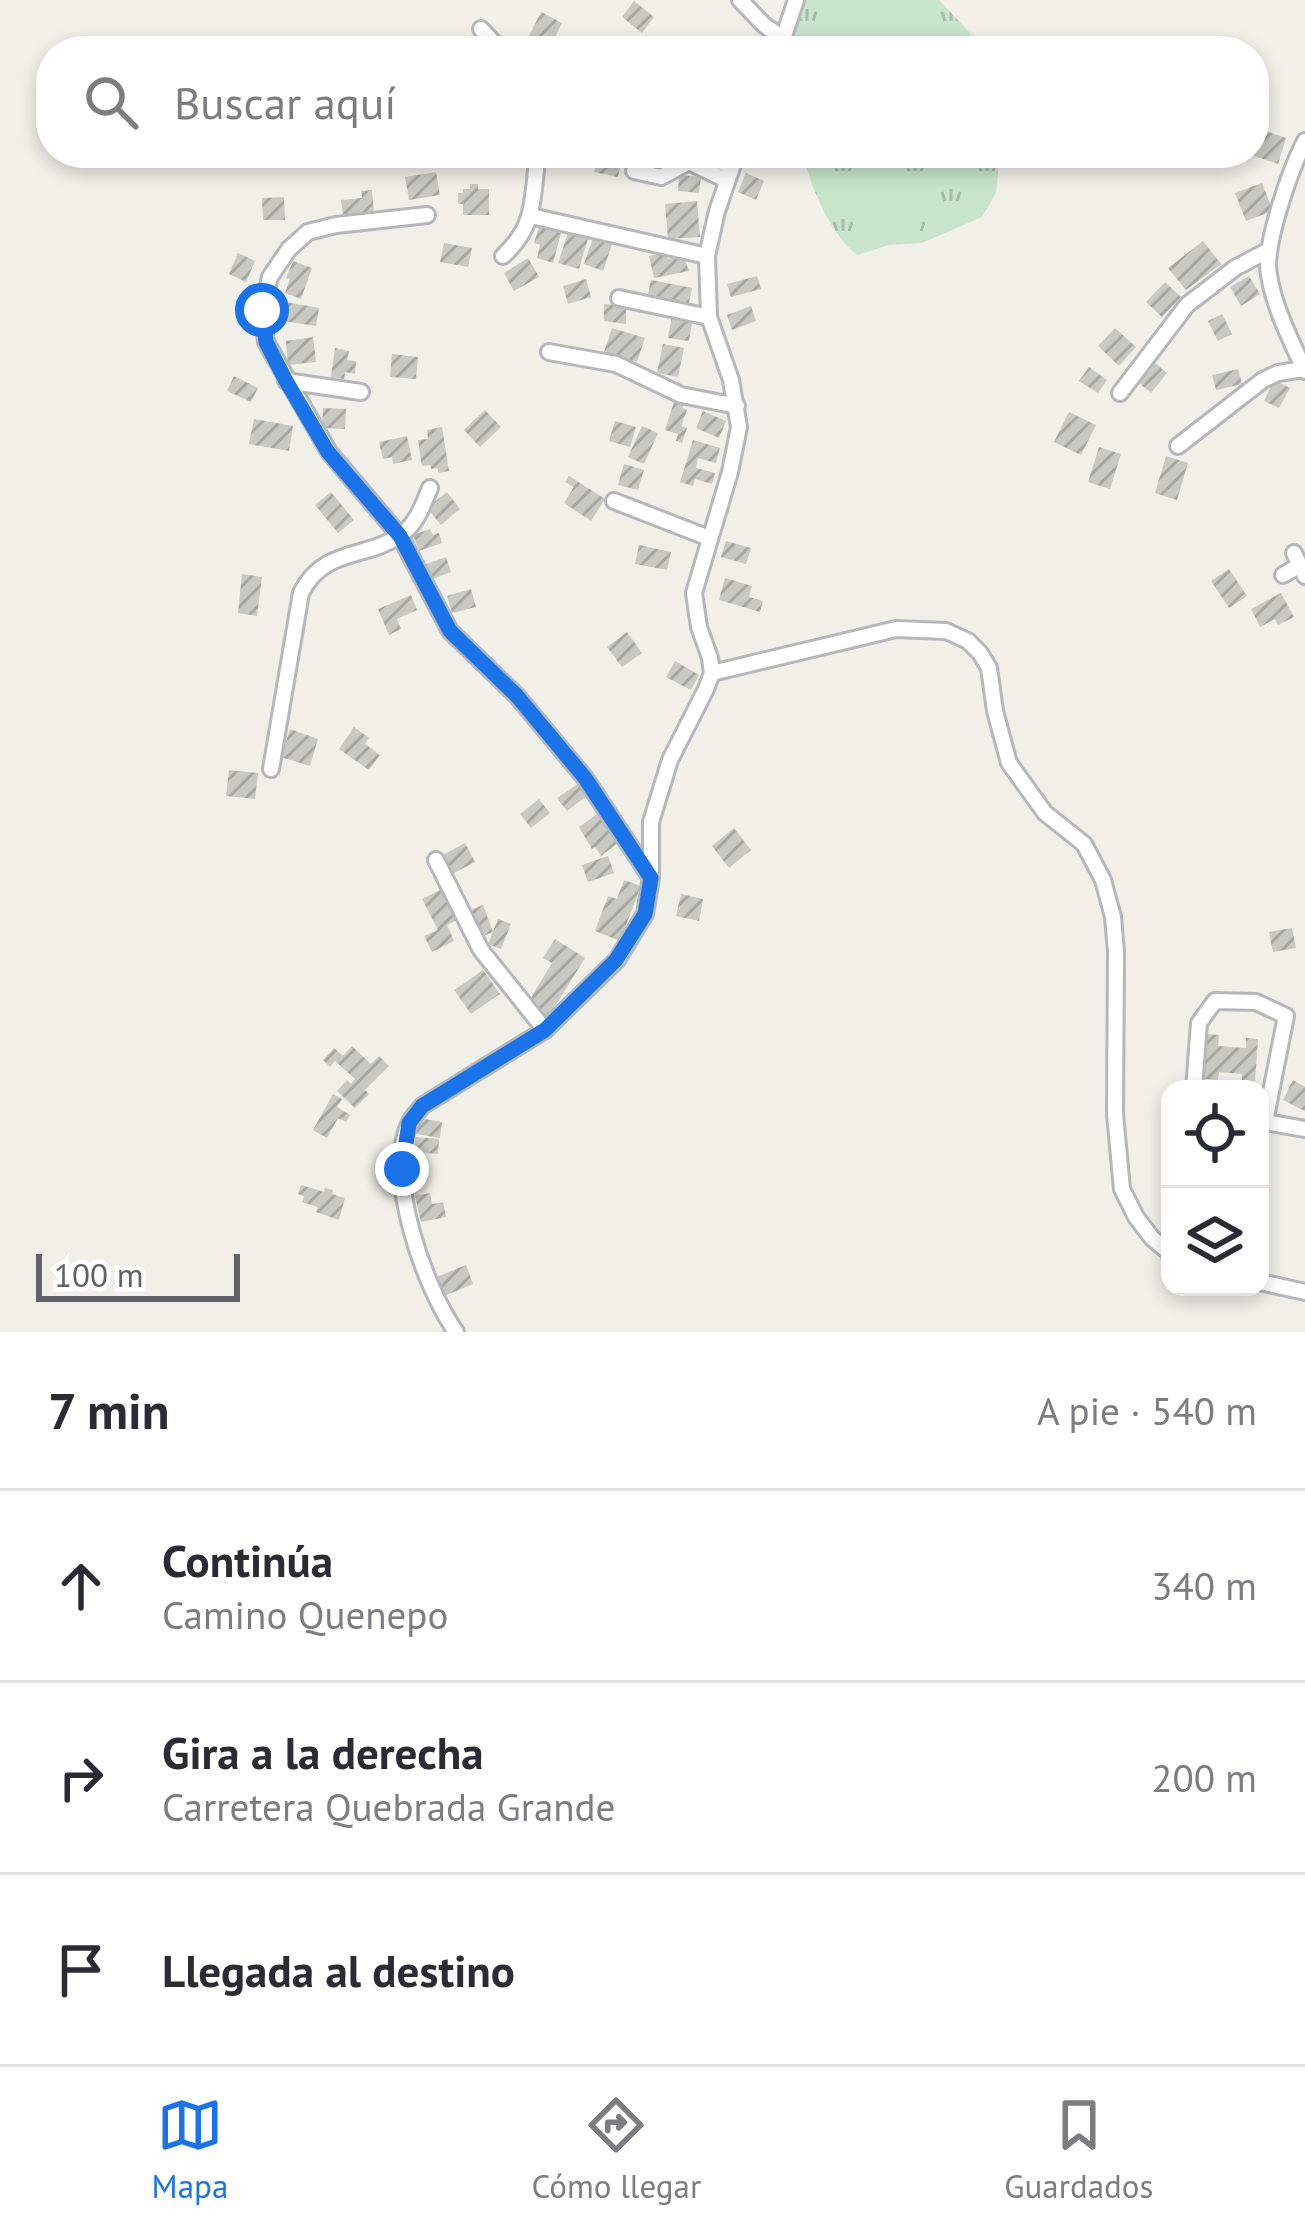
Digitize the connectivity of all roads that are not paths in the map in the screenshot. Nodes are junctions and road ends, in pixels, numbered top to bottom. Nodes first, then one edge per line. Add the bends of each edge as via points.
1 (740, 0) edge
2 (796, 0) edge
3 (482, 29) dead end
4 (485, 36) edge
5 (773, 36) edge
6 (784, 36) edge
7 (1305, 141) edge
8 (678, 168) edge
9 (731, 168) edge
10 (536, 170) dead end
11 (634, 171) dead end
12 (427, 215) dead end
13 (531, 216) junction
14 (1267, 251) junction
15 (503, 256) dead end
16 (707, 256) junction
17 (619, 298) dead end
18 (709, 316) junction
19 (549, 352) dead end
20 (1304, 370) edge
21 (286, 381) junction
22 (361, 392) dead end
23 (1120, 393) dead end
24 (737, 406) junction
25 (1178, 446) dead end
26 (430, 488) dead end
27 (614, 501) dead end
28 (400, 536) junction
29 (709, 538) junction
30 (1299, 565) edge
31 (1283, 575) dead end
32 (712, 673) junction
33 (271, 769) dead end
34 (436, 860) dead end
35 (651, 878) junction
36 (545, 1030) junction
37 (1195, 1080) edge
38 (1269, 1090) edge
39 (1269, 1122) edge
40 (1305, 1130) edge
41 (1161, 1246) edge
42 (1269, 1284) edge
43 (1305, 1292) edge
44 (456, 1332) edge

1 - 5 street
2 - 6 street
3 - 4 street
7 - 14 street
8 - 11 street via 661,177
9 - 16 street
10 - 13 street
12 - 21 street via 320,227 289,249 262,310 266,342
13 - 15 street
13 - 16 street
14 - 20 street via 1276,301
14 - 23 street via 1187,305
16 - 18 street
17 - 18 street
18 - 24 street
19 - 24 street via 616,364 681,395
20 - 25 street via 1263,380
21 - 22 street
21 - 28 street via 328,452
24 - 29 street via 735,452
26 - 28 street
27 - 29 street
28 - 33 street via 308,579
28 - 35 street via 450,631 585,778
29 - 32 street via 694,593
30 - 31 street
32 - 35 street via 651,822
32 - 41 street via 896,629 946,631 980,652 1009,763 1045,812 1084,844 1103,880 1116,952 1122,1189
34 - 36 street via 482,950
35 - 36 street via 645,914 616,960
36 - 44 street via 422,1106 409,1123 402,1169 411,1228 432,1294
37 - 38 street via 1198,1027 1215,1001 1256,1002 1286,1016
39 - 40 street
42 - 43 street

